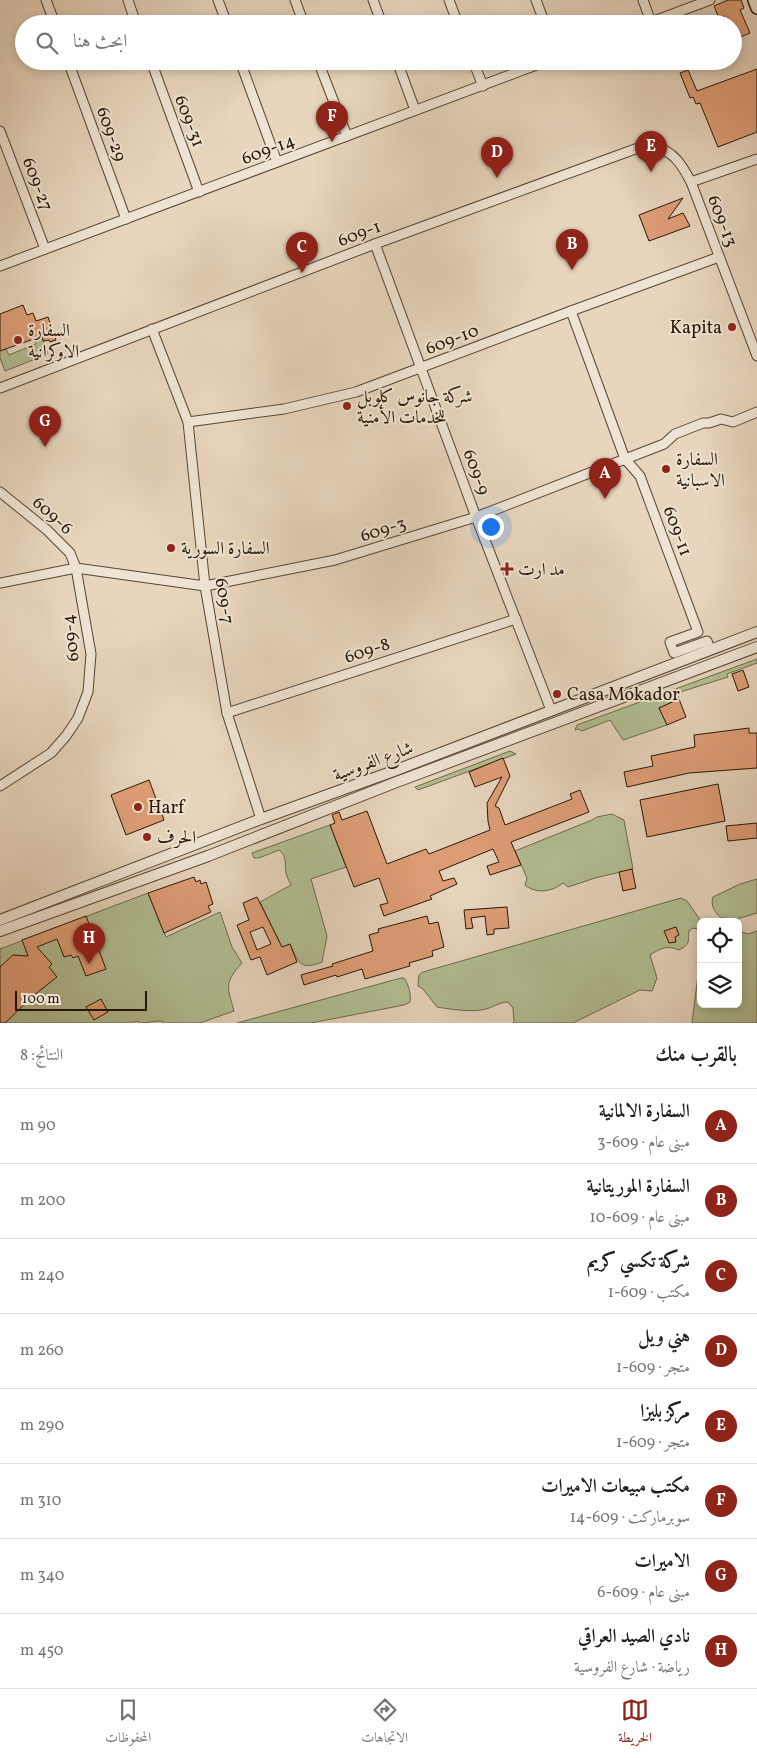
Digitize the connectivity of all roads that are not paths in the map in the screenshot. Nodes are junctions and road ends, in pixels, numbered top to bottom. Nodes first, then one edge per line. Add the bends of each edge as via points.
1 (46, 0) edge
2 (128, 0) edge
3 (218, 0) edge
4 (295, 0) edge
5 (373, 0) edge
6 (449, 0) edge
7 (536, 0) edge
8 (642, 0) edge
9 (710, 0) edge
10 (754, 0) edge
11 (757, 8) edge
12 (52, 15) edge
13 (133, 15) edge
14 (224, 15) edge
15 (301, 15) edge
16 (379, 15) edge
17 (455, 15) edge
18 (542, 15) edge
19 (647, 15) edge
20 (670, 15) edge
21 (71, 70) edge
22 (153, 70) edge
23 (243, 70) edge
24 (321, 70) edge
25 (400, 70) edge
26 (477, 70) edge
27 (524, 70) edge
28 (483, 86) junction
29 (415, 110) junction
30 (0, 131) edge
31 (347, 136) junction
32 (757, 159) edge
33 (277, 162) junction
34 (691, 182) junction
35 (200, 192) junction
36 (126, 219) junction
37 (375, 244) junction
38 (46, 249) junction
39 (719, 257) junction
40 (0, 266) edge
41 (570, 311) junction
42 (152, 329) junction
43 (757, 356) edge
44 (421, 368) junction
45 (0, 388) edge
46 (757, 412) edge
47 (188, 422) junction
48 (625, 460) junction
49 (0, 492) edge
50 (476, 517) junction
51 (76, 568) junction
52 (0, 583) edge
53 (205, 586) junction
54 (516, 619) junction
55 (757, 632) edge
56 (757, 648) edge
57 (710, 650) junction
58 (551, 710) junction
59 (227, 712) junction
60 (391, 772) junction
61 (394, 783) junction
62 (0, 786) edge
63 (261, 819) junction
64 (0, 920) edge
65 (0, 931) edge

1 - 12 street
2 - 13 street
3 - 14 street
4 - 15 street
5 - 16 street
6 - 17 street
7 - 18 street
8 - 19 street
9 - 20 street
10 - 11 main road
21 - 36 street, 609-29
22 - 35 street, 609-31
23 - 33 street
24 - 31 street
25 - 29 street
26 - 28 street
27 - 28 street, 609-14
28 - 29 street, 609-14
29 - 31 street, 609-14
30 - 38 street, 609-27
31 - 33 street, 609-14
32 - 34 street
33 - 35 street, 609-14
34 - 37 street, 609-1 via 680,161 667,151 654,147 638,148
34 - 39 street, 609-13
35 - 36 street, 609-14
36 - 38 street, 609-14
37 - 42 street, 609-1
37 - 44 street, 609-9
38 - 40 street, 609-14
39 - 41 street, 609-10
39 - 43 street, 609-13
41 - 44 street, 609-10
41 - 48 street, 609-11
42 - 45 street, 609-1
42 - 47 street, 609-7
44 - 47 street, 609-10 via 356,392 284,409
44 - 50 street, 609-9
46 - 48 street, 609-3 via 732,422 721,419 703,423
47 - 53 street, 609-7
48 - 50 street, 609-3
48 - 57 street, 609-11 via 640,476 698,632 670,642 674,653 707,641
49 - 51 street, 609-6 via 48,530 70,553
50 - 53 street, 609-3 via 335,560
50 - 54 street, 609-9
51 - 52 street, 609-3
51 - 53 street, 609-3
51 - 62 street, 609-4 via 91,654 88,692 78,718 52,753
53 - 59 street, 609-7
54 - 58 street, 609-9
54 - 59 street, 609-8
55 - 57 street, شارع الفروسية
56 - 61 street, شارع الفروسية
57 - 58 street, شارع الفروسية
58 - 60 street, شارع الفروسية
59 - 63 street, 609-7
60 - 61 street
60 - 63 street, شارع الفروسية
61 - 65 street, شارع الفروسية via 208,856
63 - 64 street, شارع الفروسية

